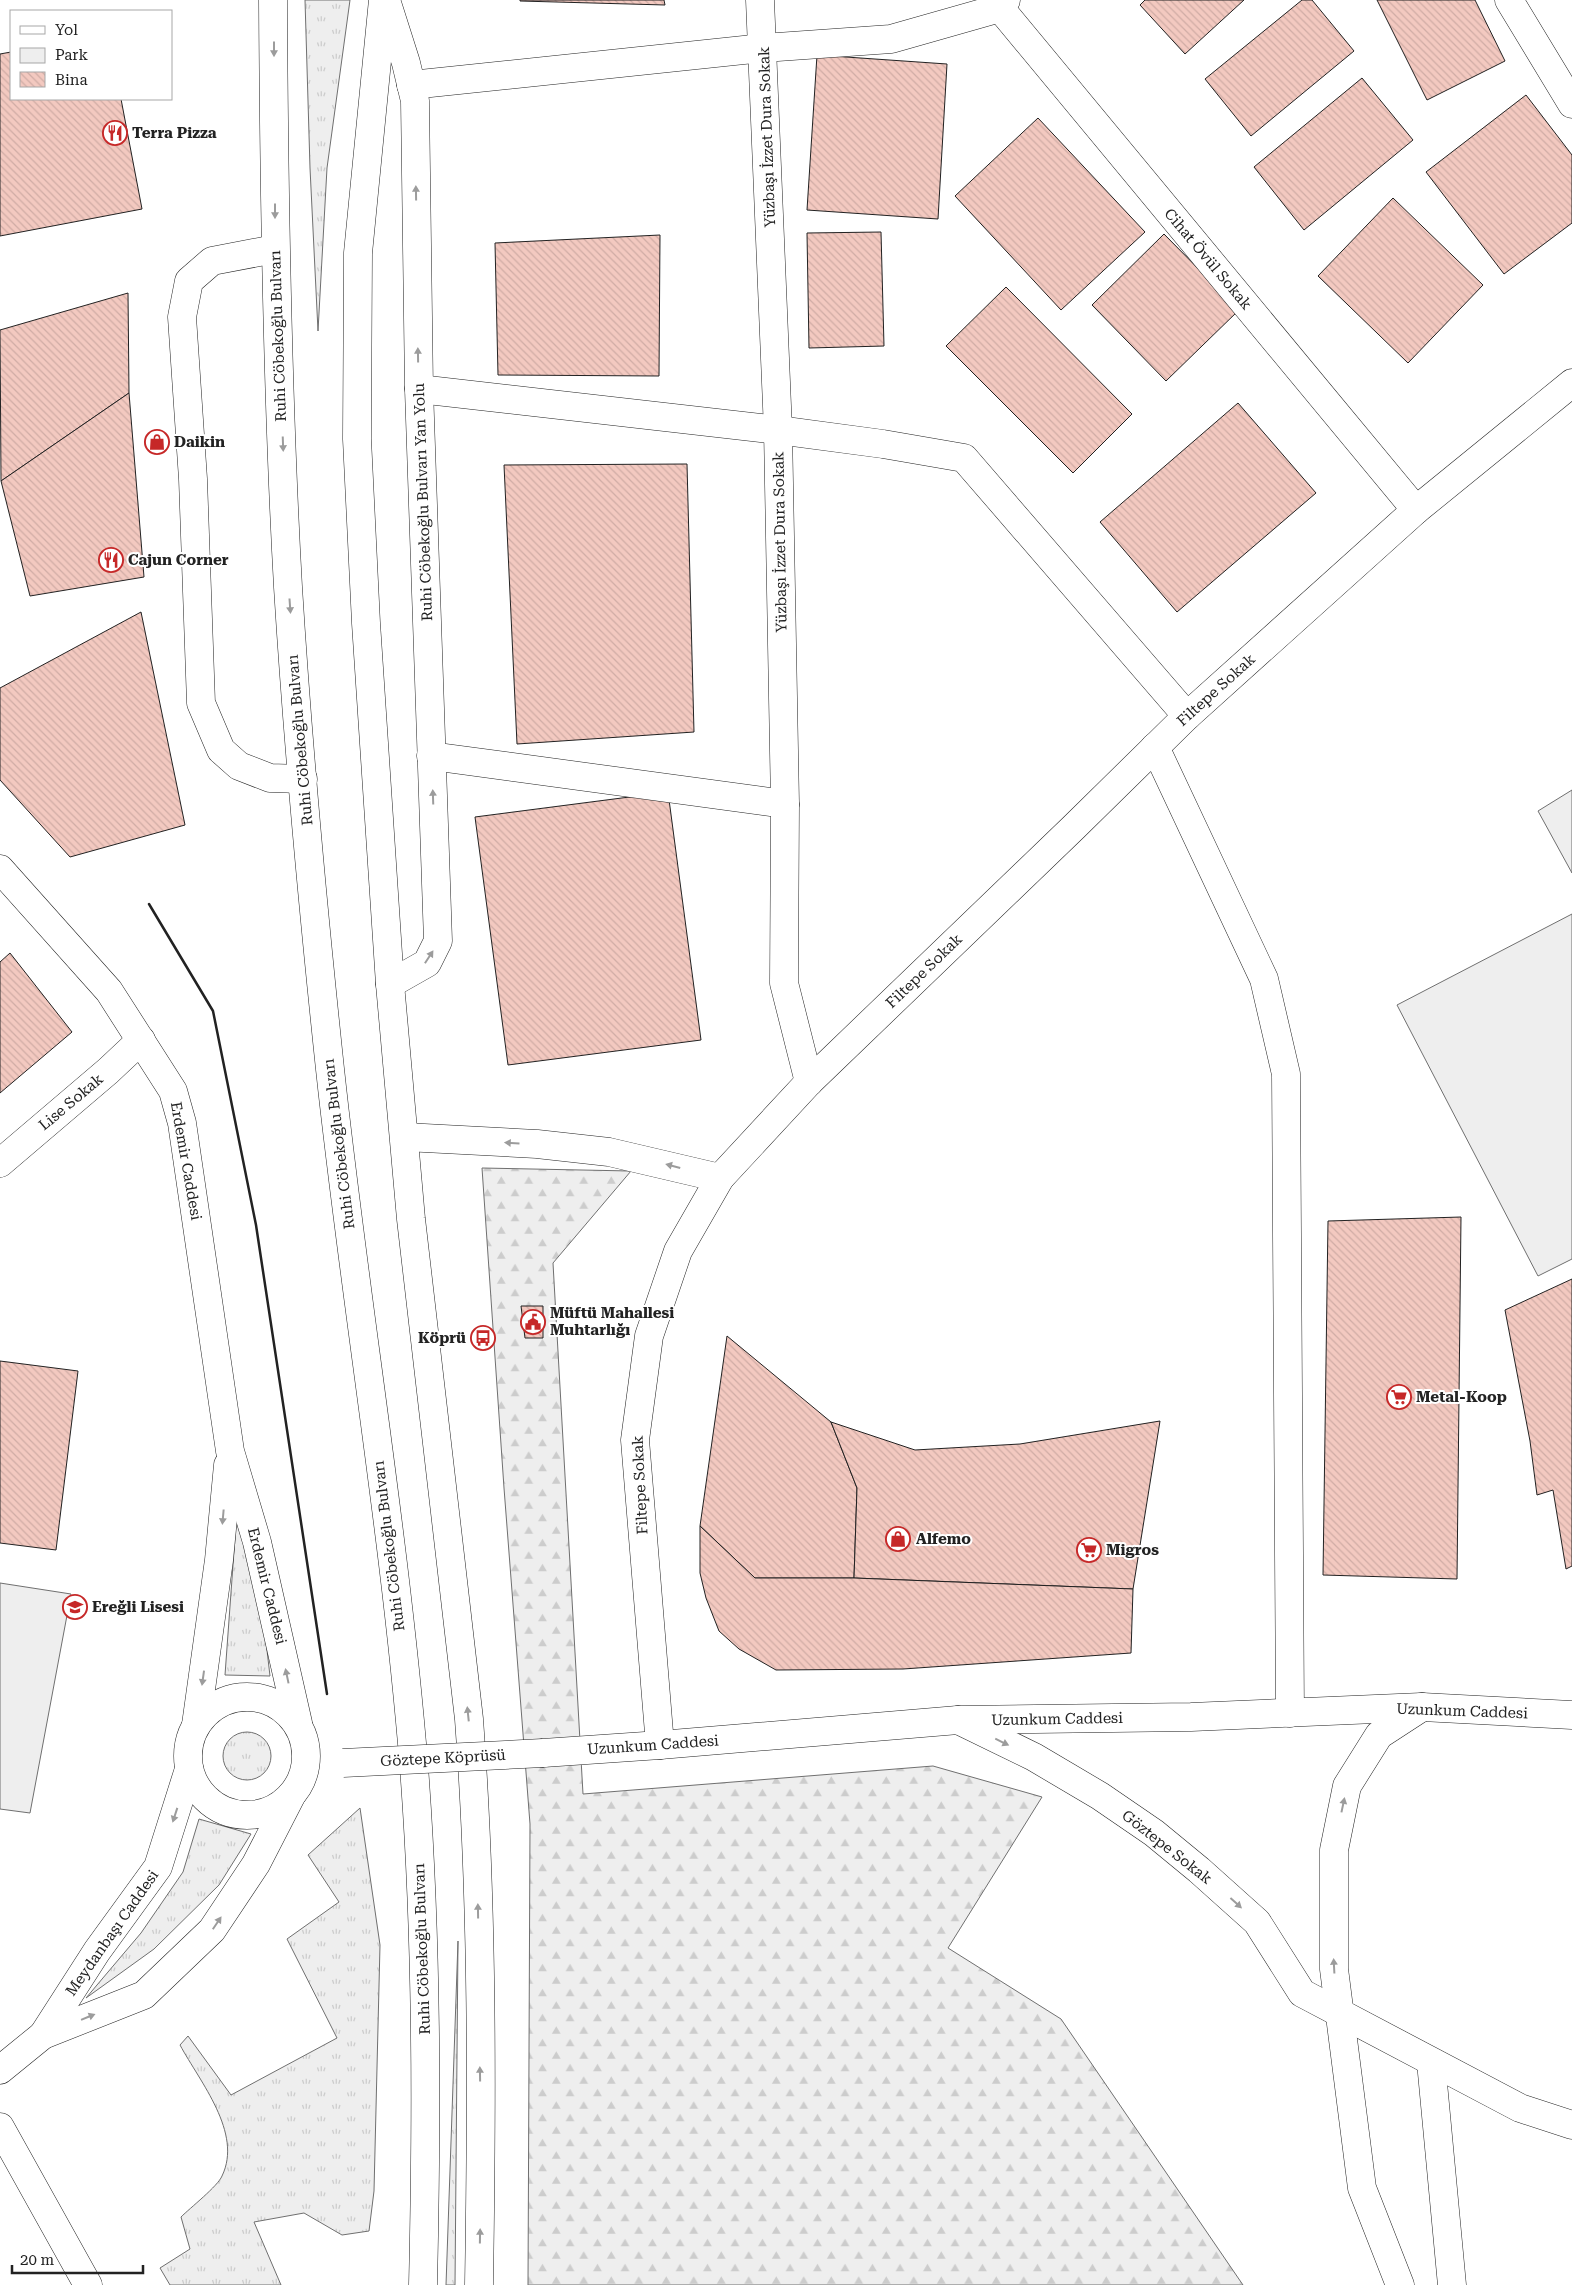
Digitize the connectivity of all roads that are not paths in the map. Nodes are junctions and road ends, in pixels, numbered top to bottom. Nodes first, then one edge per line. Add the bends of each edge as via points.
1 (273, 0) edge
2 (385, 0) edge
3 (760, 0) edge
4 (1509, 0) edge
5 (1003, 4) edge
6 (763, 48) junction
7 (411, 85) junction
8 (1572, 104) edge
9 (275, 250) junction
10 (1572, 383) edge
11 (419, 390) junction
12 (778, 430) junction
13 (1416, 510) junction
14 (1187, 716) junction
15 (1156, 747) junction
16 (431, 756) junction
17 (303, 779) junction
18 (785, 804) junction
19 (0, 869) edge
20 (390, 984) junction
21 (141, 1040) junction
22 (809, 1082) junction
23 (405, 1137) junction
24 (0, 1163) edge
25 (720, 1178) junction
26 (230, 1451) junction
27 (1422, 1708) junction
28 (1290, 1713) junction
29 (1572, 1715) edge
30 (958, 1720) junction
31 (298, 1723) junction
32 (196, 1725) junction
33 (660, 1745) junction
34 (543, 1752) joint
35 (306, 1766) junction
36 (189, 1769) junction
37 (291, 1796) junction
38 (1340, 2015) junction
39 (43, 2035) junction
40 (1431, 2062) junction
41 (0, 2070) edge
42 (1572, 2125) edge
43 (0, 2127) edge
44 (88, 2285) edge
45 (423, 2285) edge
46 (479, 2285) edge
47 (1400, 2285) edge
48 (1452, 2285) edge

1 -> 9 street, Ruhi Cöbekoğlu Bulvarı
2 - 7 street, Ruhi Cöbekoğlu Bulvarı Yan Yolu
2 - 20 street via 358,253 357,439
3 - 6 street, Yüzbaşı İzzet Dura Sokak
4 - 8 street
5 - 6 street, Cihat Övül Sokak via 891,39
5 - 13 street, Cihat Övül Sokak
6 - 7 street, Cihat Övül Sokak
6 - 12 street, Yüzbaşı İzzet Dura Sokak
11 -> 7 street, Ruhi Cöbekoğlu Bulvarı Yan Yolu via 415,102
9 -> 17 street, Ruhi Cöbekoğlu Bulvarı via 288,588
9 - 17 street via 212,261 190,281 182,316 193,478 201,694 221,750 238,766 270,778
10 - 13 street, Filtepe Sokak
11 - 12 street
11 - 16 street, Ruhi Cöbekoğlu Bulvarı Yan Yolu
12 - 14 street via 964,458
12 - 18 street, Yüzbaşı İzzet Dura Sokak
13 - 14 street, Filtepe Sokak
14 - 15 street, Filtepe Sokak
15 - 22 street, Filtepe Sokak
15 - 28 street via 1264,979 1286,1074
16 - 18 street
20 -> 16 street, Ruhi Cöbekoğlu Bulvarı Yan Yolu via 427,963 438,940
17 - 45 street, Ruhi Cöbekoğlu Bulvarı via 330,1070 413,1765 424,1938 426,2179
18 - 22 street, Yüzbaşı İzzet Dura Sokak via 784,983
19 - 21 street, Erdemir Caddesi via 109,991
20 - 23 street
21 - 24 street, Lise Sokak
21 - 26 street, Erdemir Caddesi via 173,1091 182,1123
22 - 25 street, Filtepe Sokak
25 -> 23 street via 609,1152 536,1144
46 -> 23 street via 481,2183 474,1787 469,1719 411,1219
25 - 33 street, Filtepe Sokak via 678,1251 649,1336 635,1440
31 -> 26 street, Erdemir Caddesi via 257,1542
26 -> 32 street, Erdemir Caddesi via 219,1560
27 - 28 street, Uzunkum Caddesi
27 - 29 street, Uzunkum Caddesi
38 -> 27 street via 1334,1969 1334,1850 1347,1786 1379,1735
28 - 30 street, Uzunkum Caddesi
30 - 33 street, Uzunkum Caddesi
30 -> 38 street, Göztepe Sokak via 1043,1762 1154,1833 1257,1922 1302,1993
31 - 32 street, Meydanbaşı Caddesi via 284,1709 266,1699 247,1696 227,1700 209,1710
31 - 35 street, Meydanbaşı Caddesi via 307,1751
32 - 36 street, Meydanbaşı Caddesi via 190,1739
33 - 34 street, Uzunkum Caddesi
34 - 35 street, Göztepe Köprüsü, bridge
35 - 37 street, Meydanbaşı Caddesi
36 - 37 street, Meydanbaşı Caddesi via 196,1786 208,1800 224,1810 242,1815 269,1811
36 -> 39 street, Meydanbaşı Caddesi via 158,1867 97,1951
39 -> 37 street, Meydanbaşı Caddesi via 144,1994 212,1930 256,1864
38 - 40 street, Göztepe Sokak
38 - 47 street via 1362,2188
39 - 41 street, Meydanbaşı Caddesi
40 - 42 street, Göztepe Sokak via 1520,2108
40 - 48 street
43 - 44 street

